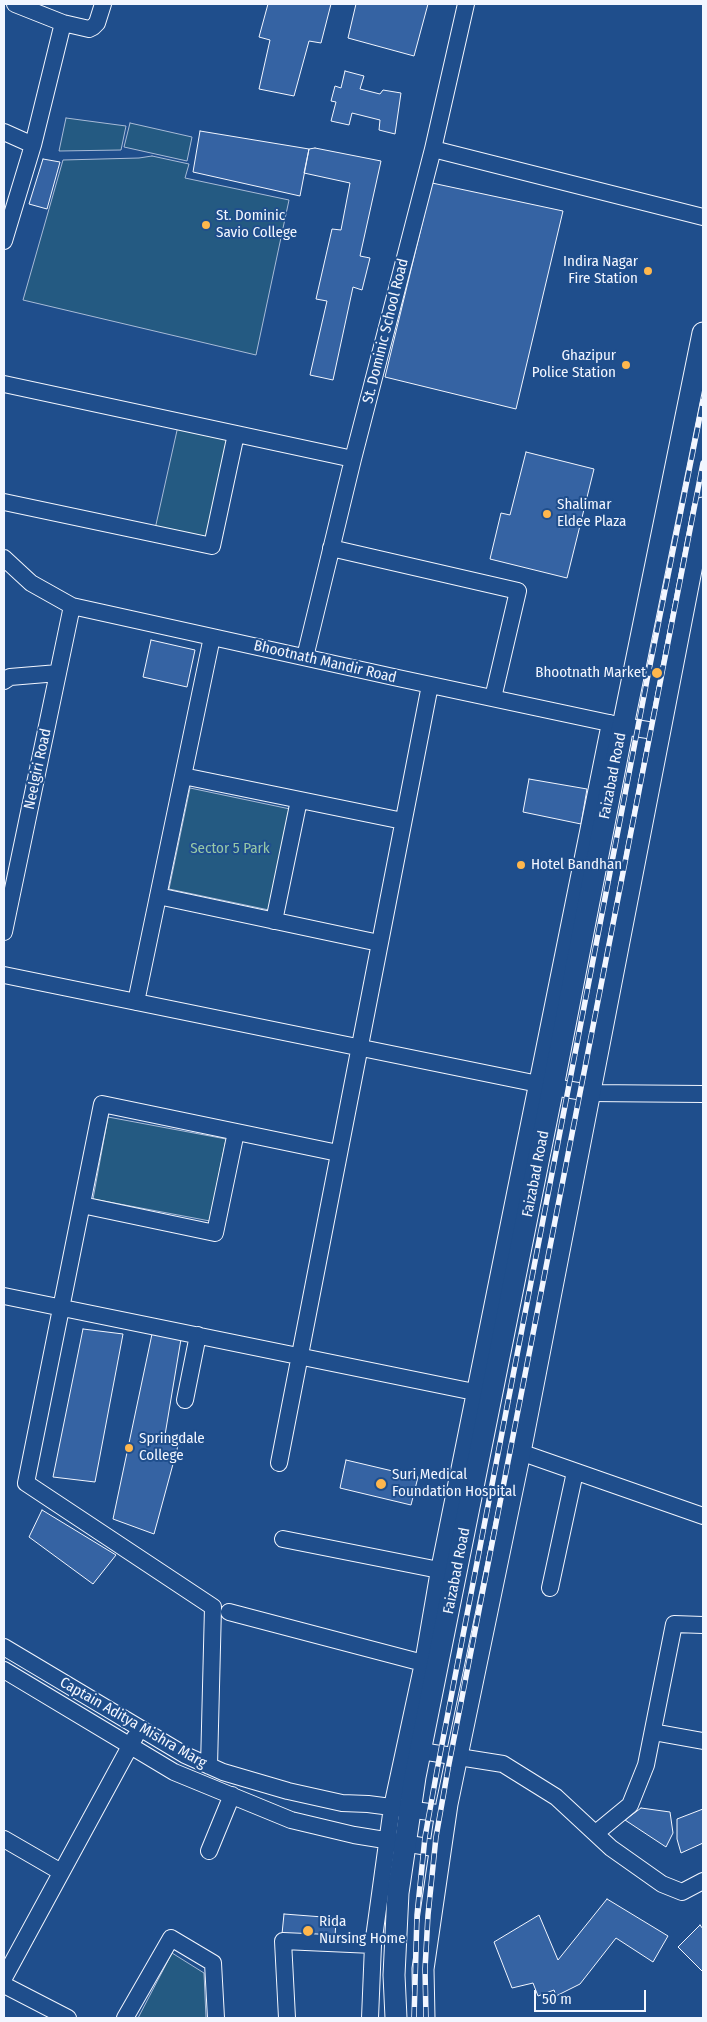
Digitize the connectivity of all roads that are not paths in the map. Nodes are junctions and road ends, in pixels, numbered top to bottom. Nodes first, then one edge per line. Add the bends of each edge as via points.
1 (15, 4) edge
2 (103, 4) edge
3 (466, 4) edge
4 (63, 23) junction
5 (4, 132) edge
6 (33, 146) junction
7 (433, 149) junction
8 (703, 217) edge
9 (4, 242) edge
10 (703, 333) edge
11 (4, 384) edge
12 (236, 434) junction
13 (353, 459) junction
14 (4, 502) edge
15 (703, 508) edge
16 (331, 548) junction
17 (4, 558) edge
18 (72, 606) junction
19 (212, 637) junction
20 (305, 657) junction
21 (58, 674) junction
22 (4, 681) edge
23 (430, 685) junction
24 (493, 698) junction
25 (616, 725) junction
26 (660, 732) junction
27 (183, 776) junction
28 (299, 800) junction
29 (403, 821) junction
30 (158, 896) junction
31 (274, 921) junction
32 (4, 932) edge
33 (379, 943) junction
34 (4, 976) edge
35 (136, 1002) junction
36 (359, 1048) junction
37 (545, 1086) junction
38 (590, 1093) junction
39 (703, 1094) edge
40 (236, 1132) junction
41 (338, 1153) junction
42 (82, 1205) junction
43 (4, 1296) edge
44 (62, 1307) junction
45 (198, 1335) junction
46 (299, 1356) junction
47 (483, 1394) junction
48 (185, 1400) dead end
49 (520, 1452) junction
50 (279, 1463) dead end
51 (576, 1472) junction
52 (703, 1516) edge
53 (283, 1540) dead end
54 (439, 1570) junction
55 (550, 1588) dead end
56 (229, 1612) dead end
57 (703, 1625) edge
58 (4, 1647) edge
59 (423, 1663) junction
60 (4, 1670) edge
61 (139, 1728) junction
62 (653, 1732) junction
63 (703, 1741) edge
64 (130, 1746) junction
65 (421, 1751) junction
66 (457, 1756) junction
67 (208, 1766) junction
68 (232, 1795) junction
69 (401, 1808) junction
70 (446, 1814) junction
71 (596, 1833) junction
72 (4, 1839) edge
73 (396, 1842) junction
74 (440, 1849) junction
75 (209, 1851) dead end
76 (61, 1872) junction
77 (703, 1881) edge
78 (373, 1945) junction
79 (4, 1978) edge
80 (4, 1985) edge
81 (68, 2018) edge
82 (125, 2018) edge
83 (216, 2018) edge
84 (287, 2018) edge
85 (370, 2018) edge
86 (396, 2018) edge
87 (424, 2018) edge

1 - 4 street
2 - 4 street via 93,27 88,29
3 - 7 street, St. Dominic School Road
4 - 6 street
5 - 6 street
6 - 9 street
7 - 8 street
7 - 13 street, St. Dominic School Road
10 - 25 main road, Faizabad Road
11 - 12 street
12 - 13 street
12 - 14 street via 212,546
13 - 16 street, St. Dominic School Road
15 - 26 main road
16 - 20 street, St. Dominic School Road
16 - 24 street via 518,591
17 - 18 street, Bhootnath Mandir Road via 31,583
18 - 19 street, Bhootnath Mandir Road
18 - 21 street, Neelgiri Road
19 - 20 street, Bhootnath Mandir Road
19 - 27 street
20 - 23 street, Bhootnath Mandir Road
21 - 22 street via 10,677
21 - 32 street, Neelgiri Road
23 - 24 street, Bhootnath Mandir Road
23 - 29 street
24 - 25 street, Bhootnath Mandir Road
25 - 26 street, Bhootnath Mandir Road
25 - 37 main road, Faizabad Road
26 - 38 main road
27 - 28 street
27 - 30 street
28 - 29 street
28 - 31 street
29 - 33 street
30 - 31 street
30 - 35 street
31 - 33 street
33 - 36 street
34 - 35 street
35 - 36 street
36 - 37 street
36 - 41 street
37 - 38 street
37 - 47 main road, Faizabad Road
38 - 39 street
38 - 49 main road
40 - 41 street
40 - 42 street via 215,1233
40 - 42 street via 102,1104
41 - 46 street
42 - 44 street
43 - 44 street
44 - 45 street
44 - 67 street via 26,1484 212,1607
45 - 46 street
45 - 48 street
46 - 47 street
46 - 50 street
47 - 54 street
47 - 65 main road, Faizabad Road
49 - 51 street
49 - 66 main road
51 - 52 street
51 - 55 street
53 - 54 street
54 - 59 street
56 - 59 street
57 - 62 street via 674,1624
58 - 61 street, Captain Aditya Mishra Marg
59 - 69 street
60 - 64 street, Captain Aditya Mishra Marg
61 - 64 street
61 - 67 street, Captain Aditya Mishra Marg
62 - 63 street
62 - 71 street via 646,1765 630,1805
64 - 68 street, Captain Aditya Mishra Marg via 174,1772
64 - 76 street
65 - 66 street
65 - 69 main road, Faizabad Road
66 - 70 main road
66 - 71 street via 503,1764 556,1797
67 - 69 street, Captain Aditya Mishra Marg via 288,1792 342,1803
68 - 73 street, Captain Aditya Mishra Marg via 291,1820
68 - 75 street
69 - 70 street, Captain Aditya Mishra Marg
69 - 73 main road, Faizabad Road
70 - 74 main road
71 - 77 street via 611,1848 662,1884 682,1892
72 - 76 street
73 - 74 street, Captain Aditya Mishra Marg
73 - 78 street
73 - 86 main road, Faizabad Road
74 - 87 main road via 423,1969
76 - 79 street
78 - 84 street via 283,1941
78 - 85 street
80 - 81 street
82 - 83 street via 171,1938 212,1963

